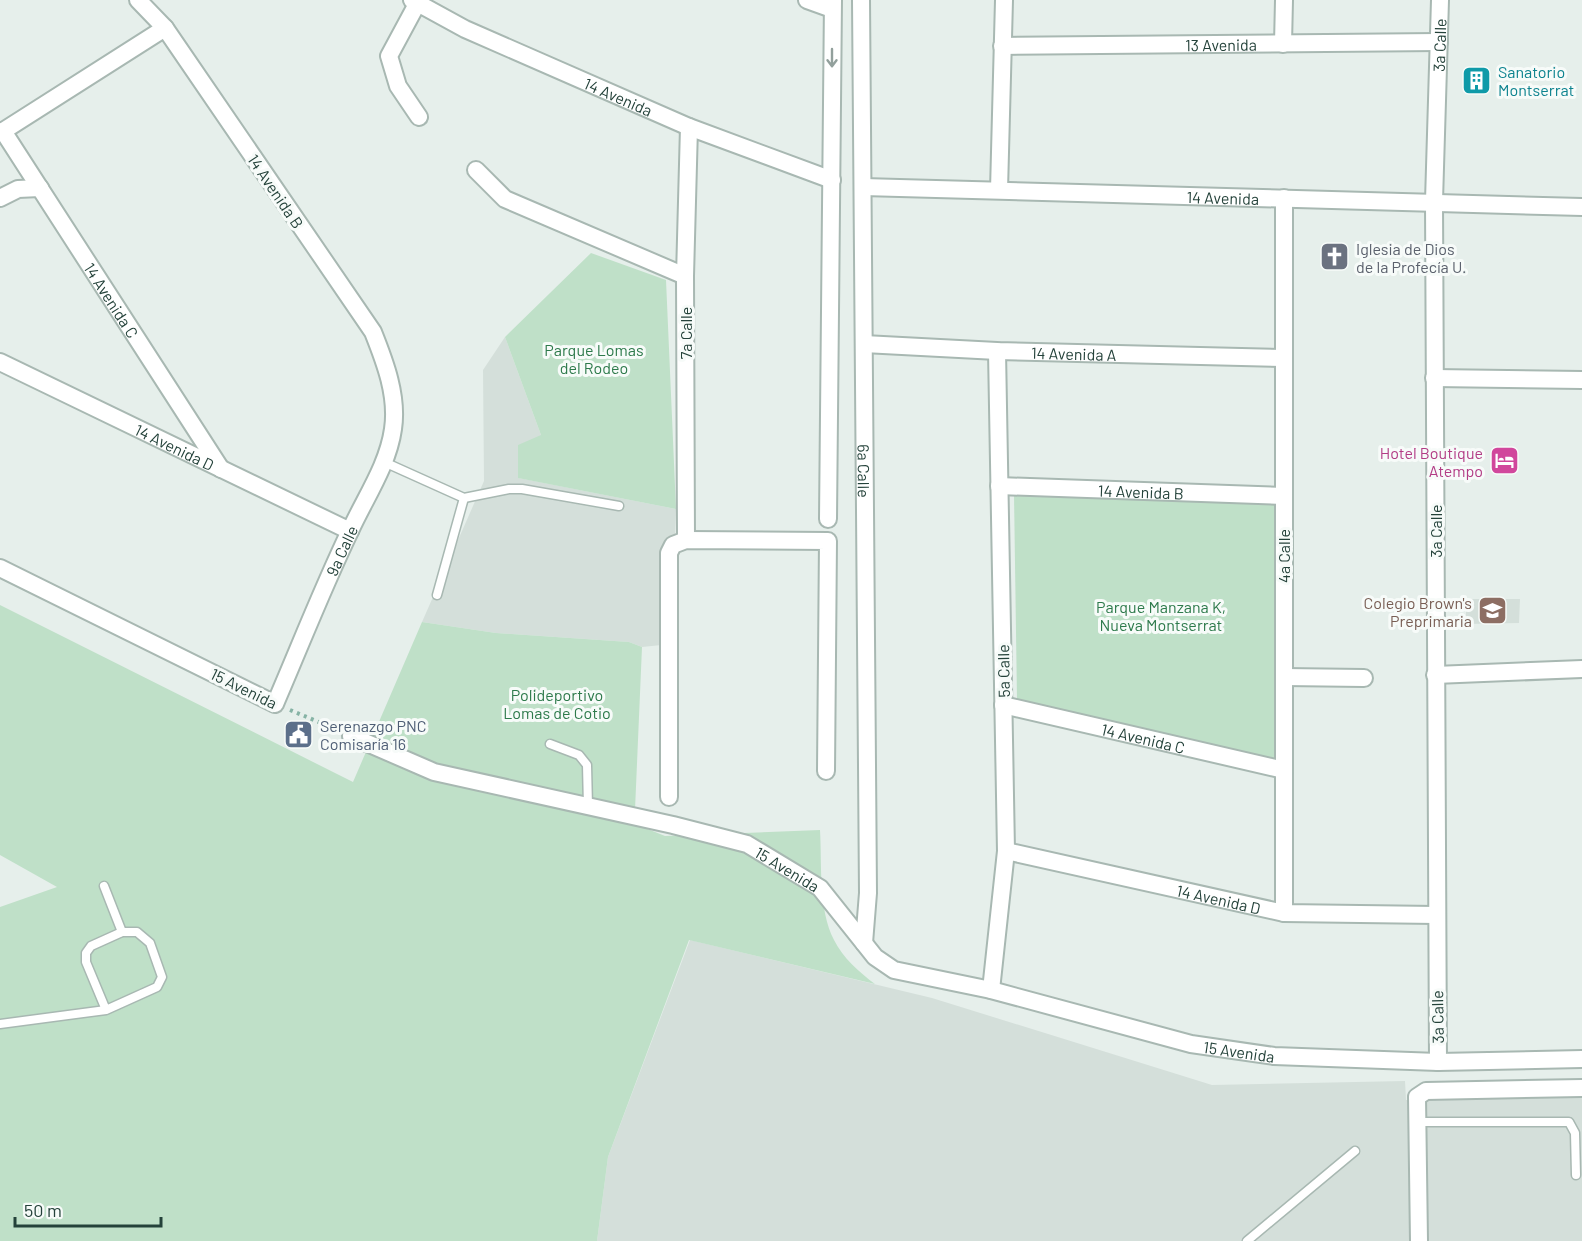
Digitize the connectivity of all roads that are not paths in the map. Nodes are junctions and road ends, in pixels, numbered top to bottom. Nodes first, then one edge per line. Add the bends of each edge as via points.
1 (138, 0) edge
2 (807, 0) edge
3 (861, 0) edge
4 (1004, 0) edge
5 (1284, 0) edge
6 (1440, 0) edge
7 (415, 2) edge
8 (832, 4) edge
9 (165, 28) junction
10 (1439, 42) junction
11 (1283, 44) junction
12 (1002, 46) junction
13 (419, 117) dead end
14 (688, 126) junction
15 (1, 132) edge
16 (476, 170) dead end
17 (832, 180) junction
18 (863, 187) junction
19 (40, 188) junction
20 (999, 190) junction
21 (0, 198) edge
22 (1284, 198) junction
23 (1434, 201) junction
24 (1582, 207) edge
25 (685, 276) junction
26 (864, 345) junction
27 (997, 351) junction
28 (1283, 357) junction
29 (0, 362) edge
30 (1434, 378) junction
31 (1582, 380) edge
32 (393, 394) joint
33 (384, 462) junction
34 (221, 469) junction
35 (999, 486) junction
36 (1283, 496) junction
37 (464, 498) junction
38 (619, 506) dead end
39 (828, 519) dead end
40 (350, 531) junction
41 (686, 540) junction
42 (0, 568) edge
43 (437, 595) dead end
44 (1582, 669) edge
45 (1436, 675) junction
46 (1284, 677) junction
47 (1364, 678) dead end
48 (275, 704) joint
49 (1003, 705) junction
50 (351, 736) road end
51 (550, 744) dead end
52 (1284, 770) junction
53 (825, 771) dead end
54 (669, 797) dead end
55 (588, 807) junction
56 (1006, 851) junction
57 (104, 886) dead end
58 (1284, 913) junction
59 (1436, 915) junction
60 (122, 932) junction
61 (864, 943) junction
62 (991, 990) junction
63 (106, 1010) junction
64 (0, 1024) edge
65 (1582, 1059) edge
66 (1437, 1062) junction
67 (1582, 1088) edge
68 (1417, 1122) junction
69 (1355, 1151) dead end
70 (1576, 1175) dead end
71 (1247, 1241) edge
72 (1419, 1241) edge

1 - 9 street, 14 Avenida B
2 - 8 street
3 - 18 street, 6a Calle
4 - 12 street
5 - 11 street
6 - 10 street, 3a Calle
7 - 13 street via 389,56 398,86
7 - 14 street, 14 Avenida via 465,29
8 -> 17 street
9 - 15 street
9 - 32 street, 14 Avenida B via 373,332
10 - 11 street, 13 Avenida
10 - 23 street, 3a Calle
11 - 12 street, 13 Avenida
12 - 20 street
14 - 17 street, 14 Avenida
14 - 25 street, 7a Calle
15 - 19 street, 14 Avenida C
16 - 25 street via 506,199
17 - 39 street
18 - 20 street, 14 Avenida
18 - 26 street, 6a Calle
19 - 21 street via 18,189
19 - 34 street, 14 Avenida C
20 - 22 street, 14 Avenida
22 - 23 street, 14 Avenida
22 - 28 street, 4a Calle
23 - 24 street, 14 Avenida
23 - 30 street, 3a Calle
25 - 41 street, 7a Calle
26 - 27 street, 14 Avenida A
26 - 61 street, 6a Calle via 868,893
27 - 28 street, 14 Avenida A
27 - 35 street, 5a Calle
28 - 36 street, 4a Calle
29 - 34 street, 14 Avenida D
30 - 31 street
30 - 45 street, 3a Calle
32 - 33 street, 9a Calle via 393,429
33 - 37 lane
33 - 40 street, 9a Calle
34 - 40 street, 14 Avenida D
35 - 36 street, 14 Avenida B
35 - 49 street, 5a Calle
36 - 46 street, 4a Calle
37 - 38 lane via 522,489
37 - 43 lane
40 - 48 street, 9a Calle
41 - 53 street via 828,541
41 - 54 street via 677,542 669,553
42 - 48 street, 15 Avenida
44 - 45 street
45 - 59 street, 3a Calle
46 - 47 street
46 - 52 street, 4a Calle
49 - 52 street, 14 Avenida C
49 - 56 street, 5a Calle
50 - 55 street, 15 Avenida via 434,772
51 - 55 lane via 579,755 587,765
52 - 58 street, 4a Calle
55 - 61 street, 15 Avenida via 747,844 820,888
56 - 58 street, 14 Avenida D
56 - 62 street, 5a Calle
57 - 60 lane
58 - 59 street, 14 Avenida D
59 - 66 street, 3a Calle
60 - 63 lane via 91,946 86,953
60 - 63 lane via 137,932 150,944 162,977 157,987 146,994
61 - 62 street, 15 Avenida via 894,970
62 - 66 street, 15 Avenida via 1191,1044 1274,1056
63 - 64 lane
65 - 66 street, 15 Avenida
67 - 68 street via 1426,1090 1417,1097
68 - 70 lane via 1569,1122 1575,1133
68 - 72 street
69 - 71 lane

